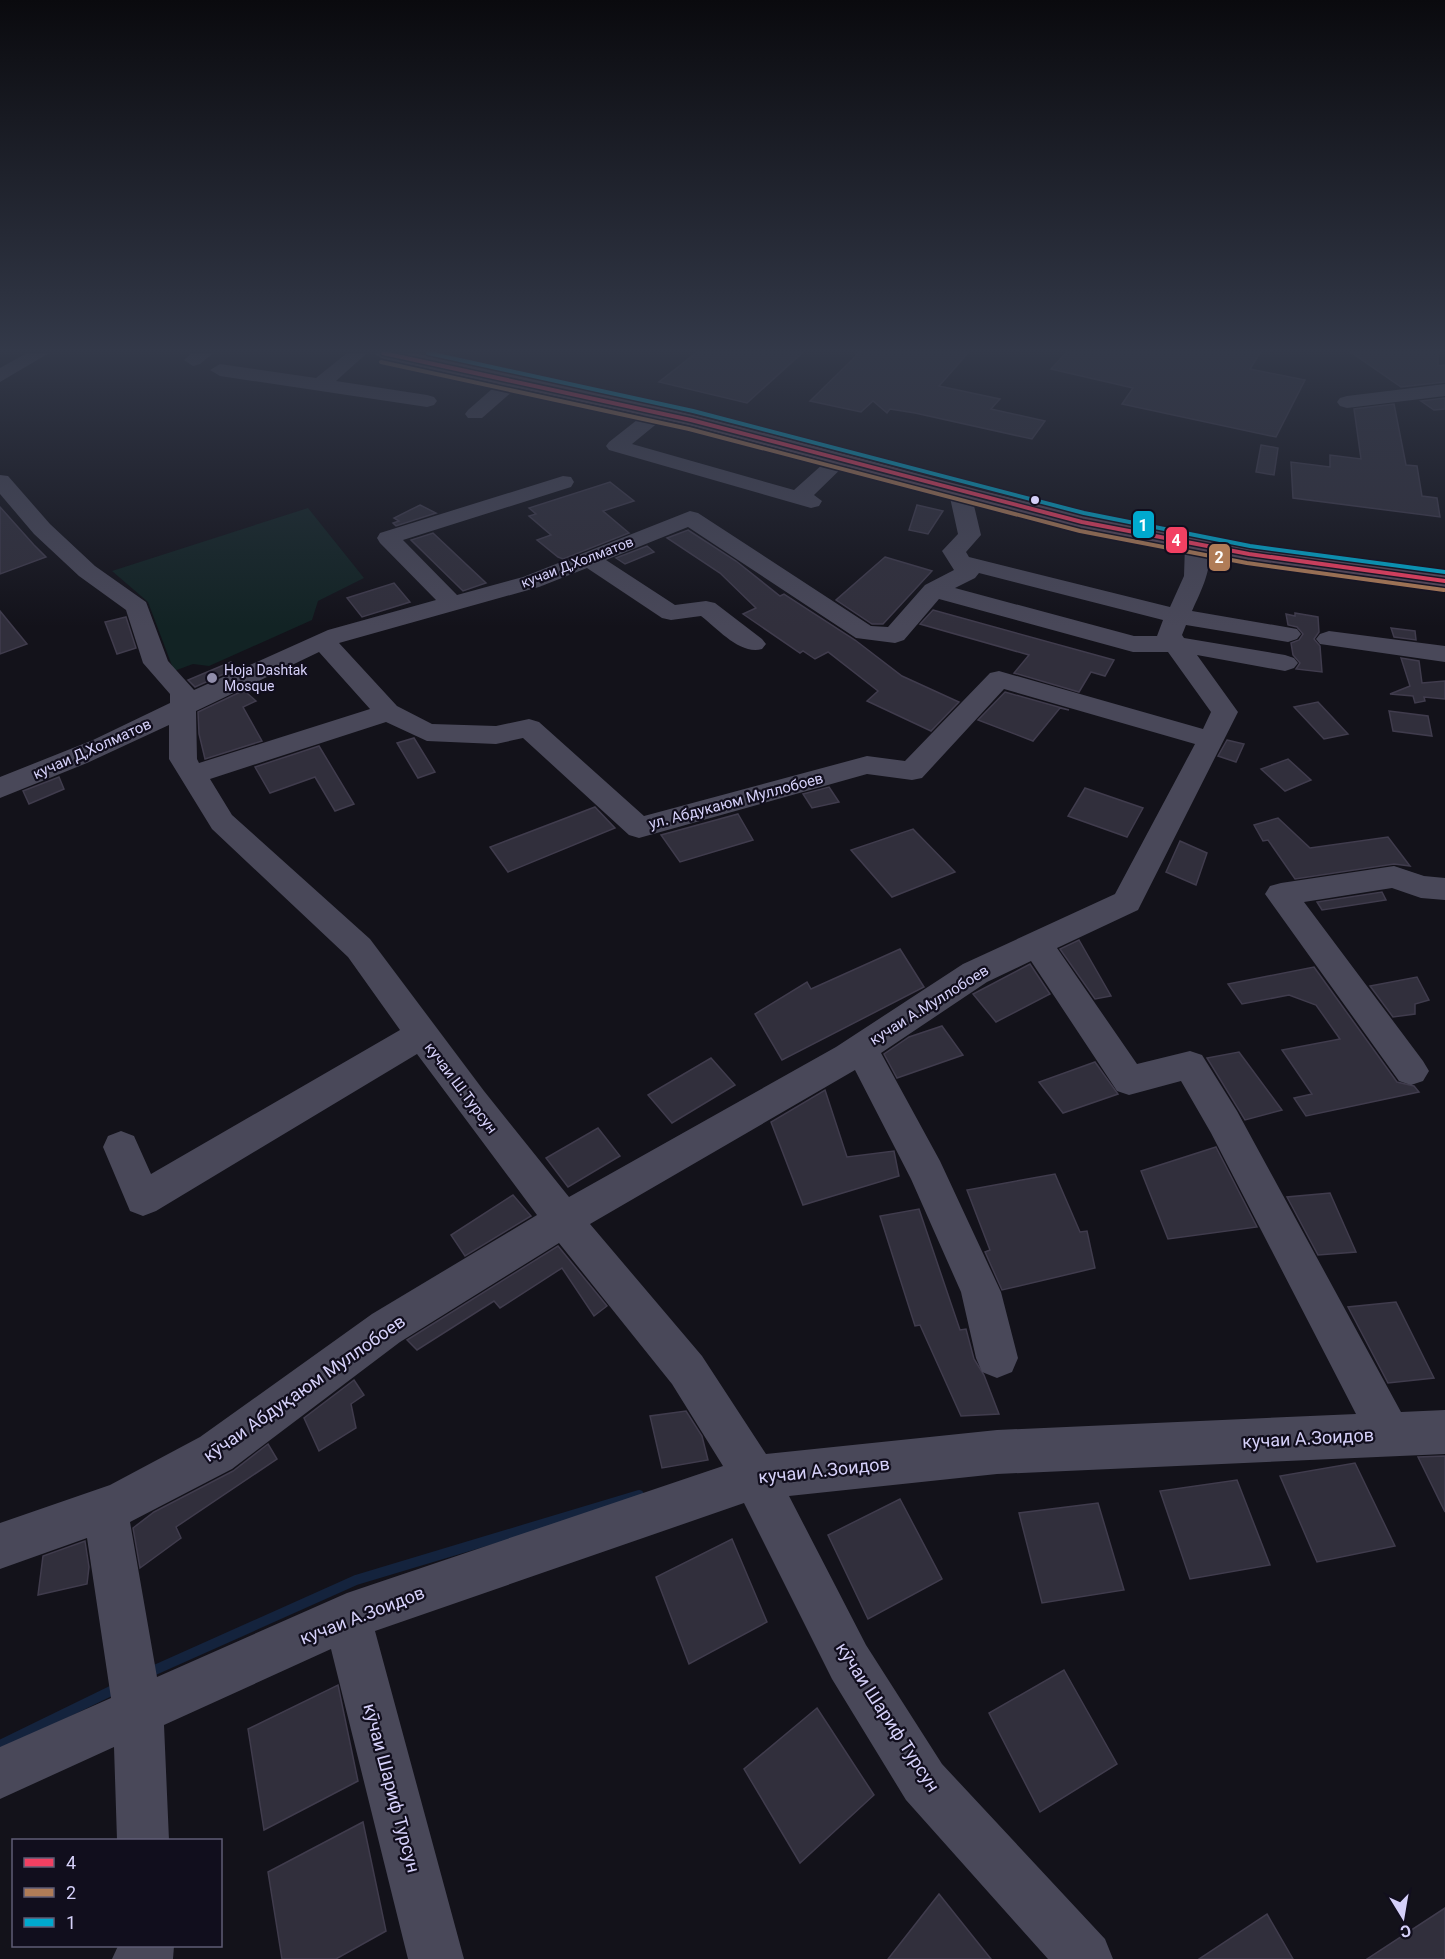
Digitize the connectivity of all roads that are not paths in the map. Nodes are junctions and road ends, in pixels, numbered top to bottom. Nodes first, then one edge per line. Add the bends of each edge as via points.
1 (618, 444) edge
2 (798, 444) edge
3 (824, 444) edge
4 (840, 459) junction
5 (0, 481) edge
6 (563, 482) dead end
7 (960, 493) junction
8 (1197, 545) junction
9 (589, 559) junction
10 (961, 562) junction
11 (1445, 563) edge
12 (1397, 566) junction
13 (1445, 582) edge
14 (934, 590) junction
15 (452, 603) junction
16 (1174, 632) junction
17 (1288, 634) dead end
18 (1329, 639) dead end
19 (323, 641) junction
20 (753, 644) dead end
21 (1445, 654) edge
22 (1285, 663) dead end
23 (183, 708) junction
24 (388, 712) junction
25 (1211, 740) junction
26 (192, 775) junction
27 (0, 788) edge
28 (1445, 890) edge
29 (1038, 944) junction
30 (421, 1034) junction
31 (861, 1048) junction
32 (1411, 1071) dead end
33 (121, 1147) dead end
34 (563, 1220) junction
35 (997, 1358) dead end
36 (1383, 1422) junction
37 (1445, 1432) edge
38 (750, 1468) junction
39 (105, 1509) junction
40 (0, 1546) edge
41 (347, 1617) junction
42 (134, 1692) junction
43 (0, 1773) edge
44 (143, 1839) edge
45 (147, 1947) edge
46 (140, 1959) edge
47 (436, 1959) edge
48 (1085, 1959) edge

1 - 4 street via 805,500
2 - 4 highway
3 - 12 highway via 1098,509
4 - 7 highway
5 - 23 street via 42,529 87,571 138,607 156,663 183,693
6 - 15 street via 388,538
7 - 8 highway
7 - 10 street via 970,535 954,551
8 - 12 highway
8 - 16 street via 1196,576
9 - 14 street, кучаи Д,Холматов via 690,518 865,633 895,635
9 - 15 street, кучаи Д,Холматов via 531,582
9 - 20 street via 671,613 706,608
10 - 14 street via 967,573
10 - 16 street
11 - 12 highway
12 - 13 highway
14 - 16 street via 1133,644
15 - 19 street, кучаи Д,Холматов
16 - 17 street
16 - 22 street
16 - 25 street, кучаи А.Муллобоев via 1226,712
18 - 21 street
19 - 23 street, кучаи Д,Холматов
19 - 24 street
23 - 26 street, кучаи Ш.Турсун via 183,759
23 - 27 street, кучаи Д,Холматов
24 - 25 street, ул. Абдукаюм Муллобоев via 427,732 496,735 529,728 639,828 867,765 912,771 999,680
24 - 26 street
25 - 29 street, кучаи А.Муллобоев via 1127,902
26 - 30 street, кучаи Ш.Турсун via 222,822 359,948
28 - 32 street via 1421,887 1394,877 1281,894
29 - 31 street, кучаи А.Муллобоев via 975,973
29 - 36 street via 1129,1081 1190,1065
30 - 33 street via 143,1199
30 - 34 street, кучаи Ш.Турсун
31 - 34 street, кучаи А.Муллобоев
31 - 35 street via 927,1173 981,1292
34 - 38 street, кучаи Ш.Турсун via 687,1370
34 - 39 street, кӯчаи Абдуқаюм Муллобоев via 386,1328 216,1453
36 - 37 street, кучаи А.Зоидов
36 - 38 street, кучаи А.Зоидов
38 - 41 street, кучаи А.Зоидов
38 - 48 street, кӯчаи Шариф Турсун via 849,1662 924,1782
39 - 40 street, кӯчаи Абдуқаюм Муллобоев
39 - 42 street
41 - 42 street, кучаи А.Зоидов
41 - 47 street, кӯчаи Шариф Турсун
42 - 43 street, кучаи А.Зоидов
42 - 44 street
45 - 46 street via 148,1952

